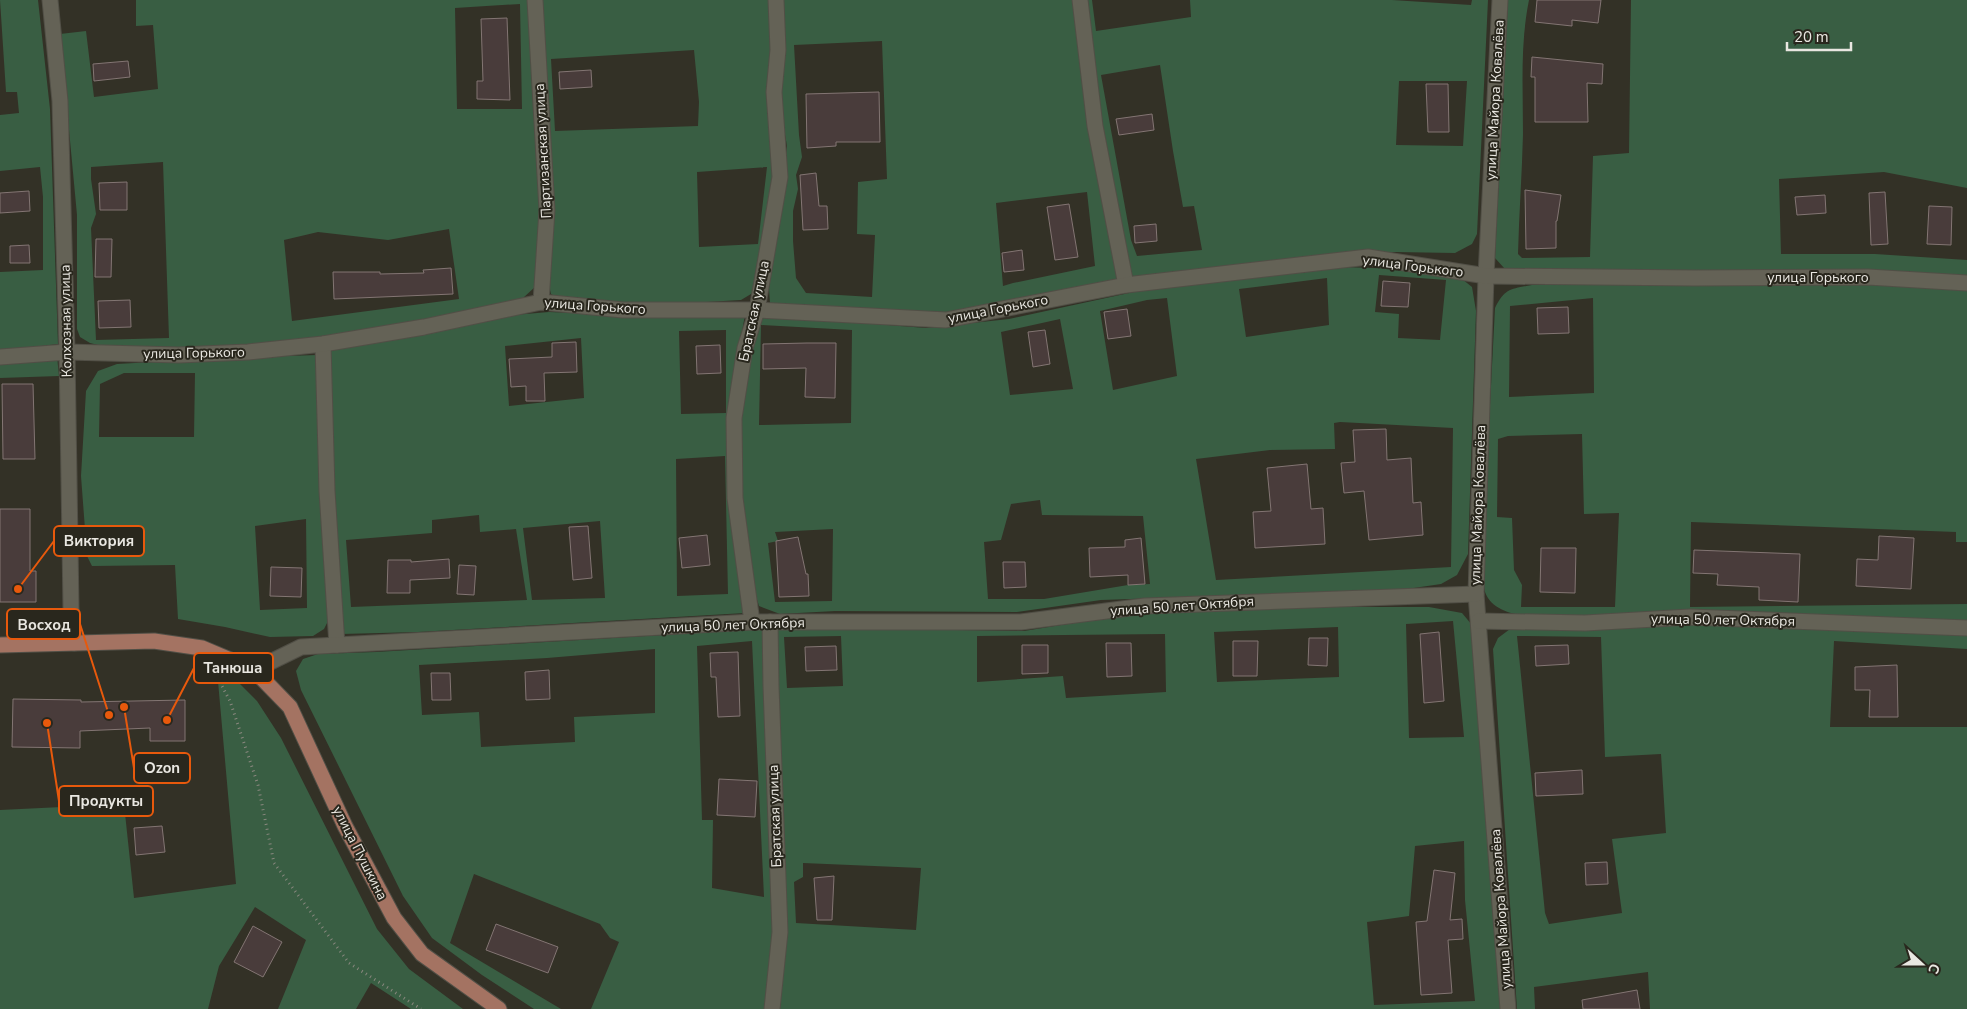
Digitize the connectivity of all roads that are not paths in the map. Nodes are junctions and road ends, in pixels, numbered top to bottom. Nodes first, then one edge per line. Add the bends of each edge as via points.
1 (50, 0) edge
2 (535, 0) edge
3 (776, 0) edge
4 (1080, 0) edge
5 (1500, 0) edge
6 (1486, 276) junction
7 (1967, 284) edge
8 (1126, 285) junction
9 (541, 302) junction
10 (757, 310) junction
11 (324, 344) junction
12 (67, 352) junction
13 (0, 357) edge
14 (1476, 594) junction
15 (1479, 621) junction
16 (752, 622) junction
17 (770, 622) junction
18 (1967, 628) edge
19 (74, 643) junction
20 (0, 645) edge
21 (337, 645) junction
22 (254, 670) junction
23 (499, 1009) edge
24 (772, 1009) edge
25 (1508, 1009) edge

1 - 12 street, Колхозная улица via 60,101
2 - 9 street, Партизанская улица via 547,210
3 - 10 street, Братская улица via 778,50 774,92 780,177
4 - 8 street via 1095,126
5 - 6 street, улица Майора Ковалёва
6 - 7 street, улица Горького via 1868,276
6 - 8 street, улица Горького via 1368,257
6 - 14 street, улица Майора Ковалёва
8 - 10 street, улица Горького via 946,320
9 - 10 street, улица Горького via 623,310
9 - 11 street, улица Горького
10 - 16 street, Братская улица via 745,348 734,418 735,498
11 - 12 street, улица Горького via 189,354
11 - 21 street via 327,491
12 - 13 street, улица Горького
12 - 19 street, Колхозная улица
14 - 15 street, улица Майора Ковалёва
14 - 17 street, улица 50 лет Октября via 1145,606 1021,622
15 - 18 street, улица 50 лет Октября via 1585,623 1690,617
15 - 25 street, улица Майора Ковалёва
16 - 17 street, улица 50 лет Октября
16 - 21 street, улица 50 лет Октября
17 - 24 street, Братская улица via 780,932
19 - 20 main road
19 - 22 main road via 154,641 202,648
21 - 22 street, улица 50 лет Октября via 300,647
22 - 23 main road, улица Пушкина via 290,707 345,826 394,918 422,954

